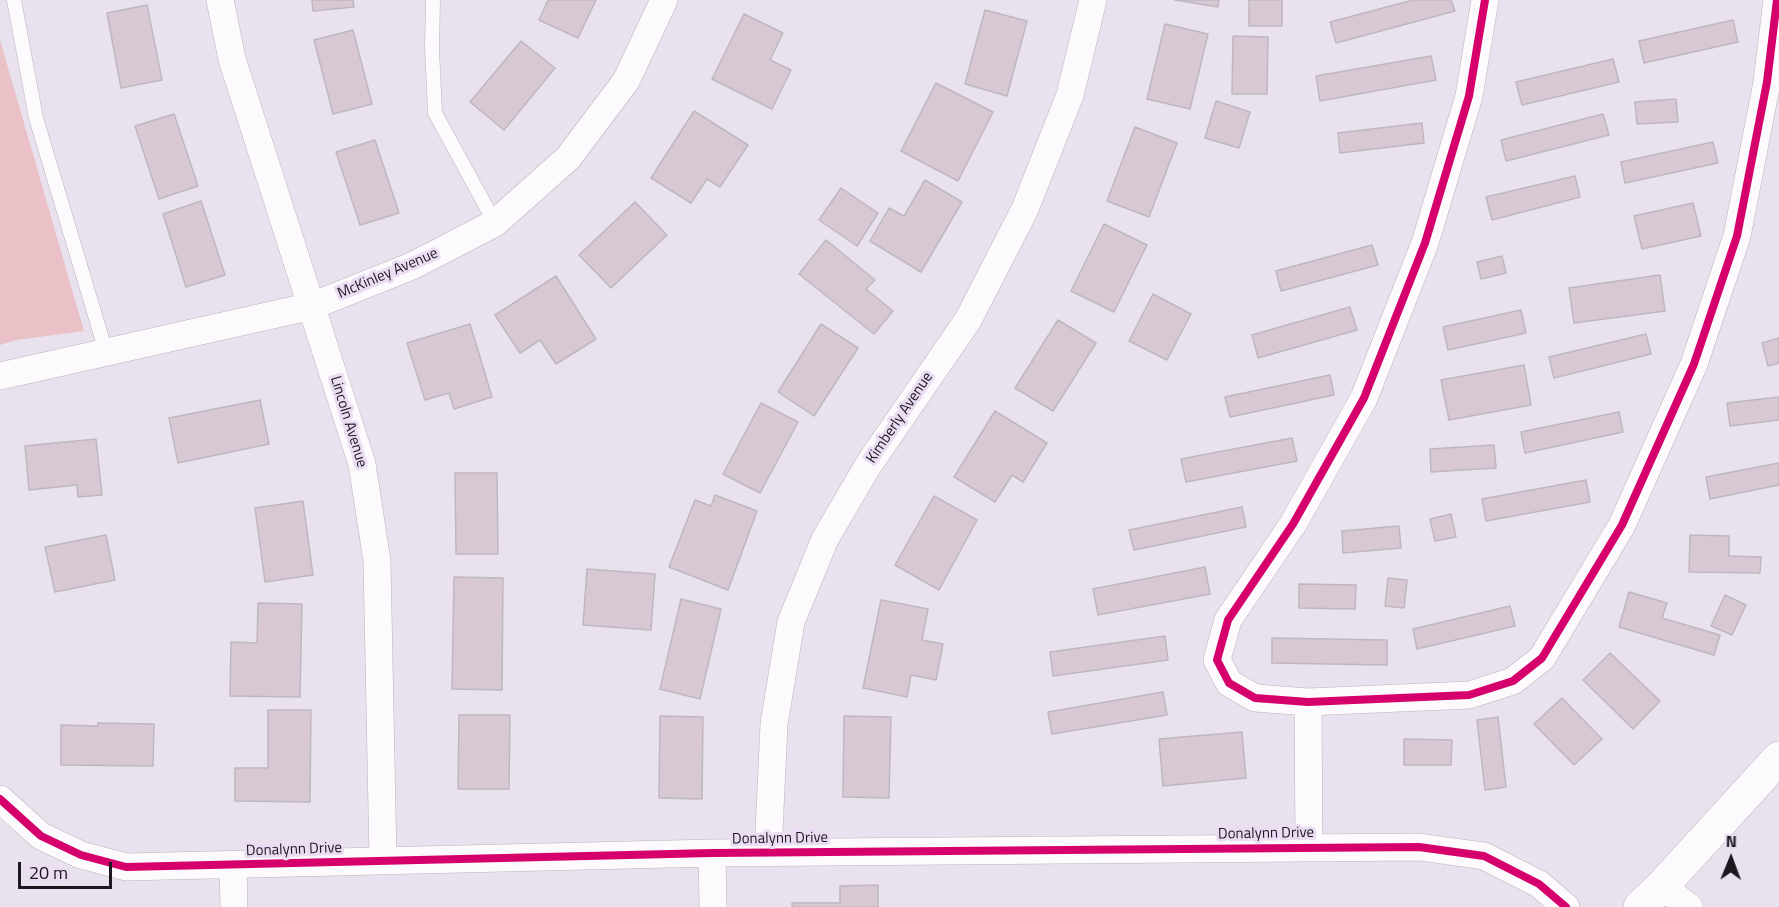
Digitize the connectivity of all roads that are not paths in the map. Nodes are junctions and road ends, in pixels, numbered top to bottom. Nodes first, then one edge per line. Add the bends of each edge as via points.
1 (14, 0) edge
2 (219, 0) edge
3 (433, 0) edge
4 (664, 0) edge
5 (1093, 0) edge
6 (1485, 0) edge
7 (1777, 0) edge
8 (495, 223) junction
9 (312, 306) junction
10 (106, 352) junction
11 (0, 376) edge
12 (1308, 702) junction
13 (1779, 758) edge
14 (0, 799) edge
15 (1310, 848) junction
16 (712, 853) junction
17 (768, 853) junction
18 (383, 860) junction
19 (233, 866) junction
20 (1651, 897) edge
21 (234, 907) edge
22 (713, 907) edge
23 (1566, 907) edge
24 (1689, 907) edge

1 - 10 lane via 36,118
2 - 9 street, Lincoln Avenue via 232,59
3 - 8 lane via 435,113
4 - 8 street, McKinley Avenue via 627,81 568,158
5 - 17 street, Kimberly Avenue via 1070,95 1025,209 968,320 869,464 825,539 790,622 774,724
6 - 12 street via 1469,96 1429,231 1364,398 1293,524 1228,620 1217,660 1229,683 1255,699
7 - 12 street via 1767,82 1737,236 1694,364 1622,525 1542,658 1513,681 1470,695
8 - 9 street, McKinley Avenue via 412,266
9 - 10 street, McKinley Avenue
9 - 18 street, Lincoln Avenue via 362,464 377,561
10 - 11 street, McKinley Avenue
12 - 15 street
13 - 20 main road
14 - 19 street, Donalynn Drive via 41,836 81,855 126,867
15 - 17 street, Donalynn Drive
15 - 23 street, Donalynn Drive via 1419,847 1484,856 1539,884
16 - 17 street, Donalynn Drive
16 - 18 street, Donalynn Drive
16 - 22 street
18 - 19 street, Donalynn Drive
19 - 21 street
20 - 24 street

